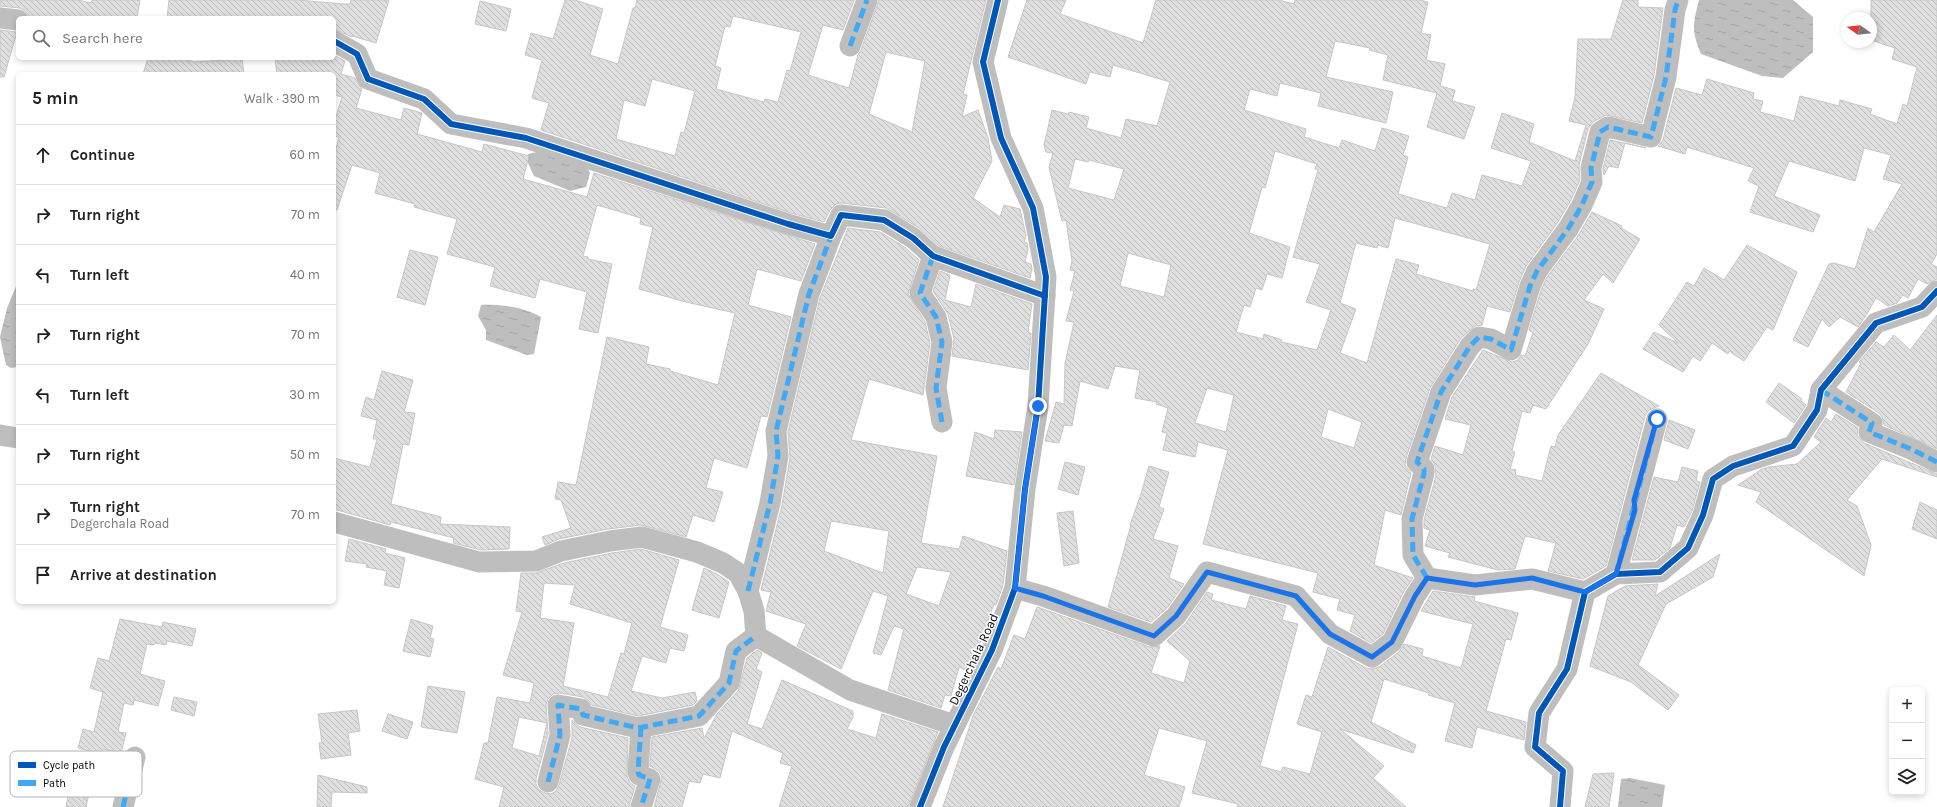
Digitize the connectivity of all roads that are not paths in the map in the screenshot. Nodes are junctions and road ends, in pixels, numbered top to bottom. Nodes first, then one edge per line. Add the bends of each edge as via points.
1 (867, 0) edge
2 (998, 0) edge
3 (1678, 0) edge
4 (0, 18) edge
5 (16, 20) edge
6 (336, 43) edge
7 (850, 46) dead end
8 (831, 236) junction
9 (933, 256) junction
10 (1937, 291) edge
11 (1045, 296) junction
12 (1821, 390) junction
13 (1657, 419) dead end
14 (942, 422) dead end
15 (0, 435) edge
16 (16, 438) edge
17 (1937, 462) edge
18 (336, 523) edge
19 (1616, 574) junction
20 (1427, 578) junction
21 (1015, 588) junction
22 (748, 592) junction
23 (1585, 592) junction
24 (756, 636) junction
25 (954, 725) junction
26 (641, 727) junction
27 (548, 782) dead end
28 (125, 797) edge
29 (123, 807) edge
30 (641, 807) edge
31 (920, 807) edge
32 (1560, 807) edge

1 - 7 street
2 - 11 street, Degerchala Road via 984,62 1001,138 1033,208 1046,278
3 - 20 street via 1666,77 1651,138 1608,127 1600,132 1591,168 1592,182 1568,229 1530,286 1511,350 1491,339 1479,337 1470,346 1441,392 1417,462 1424,469 1424,473 1412,518 1413,555
4 - 5 street
6 - 8 street via 357,54 368,79 424,100 451,124 526,138
8 - 9 street via 841,216 884,220 913,238
8 - 22 street via 809,294 776,431 778,456 770,503
9 - 11 street
9 - 14 street via 920,293 936,316 942,342 936,388
10 - 12 street via 1922,307 1876,323
11 - 21 street, Degerchala Road via 1038,406 1025,489
12 - 17 street via 1872,423 1869,432
12 - 19 street via 1817,410 1793,446 1733,466 1713,479 1703,515 1688,548 1660,572
13 - 19 street via 1634,500 1635,510
15 - 16 street
18 - 22 street via 479,562 536,561 561,551 642,537 697,552 723,563 738,573
19 - 23 street
20 - 21 street via 1392,642 1372,657 1330,634 1296,596 1207,572 1176,616 1154,636
20 - 23 street via 1475,585 1532,578
21 - 25 street, Degerchala Road via 992,650
22 - 24 street via 754,611
23 - 32 street via 1567,669 1539,713 1535,747 1563,771
24 - 25 street via 850,690
24 - 26 street via 736,651 729,683 699,716
25 - 31 street, Degerchala Road
26 - 27 street via 583,715 581,709 558,705 560,735
26 - 30 street via 638,772 639,775 650,779
28 - 29 street

